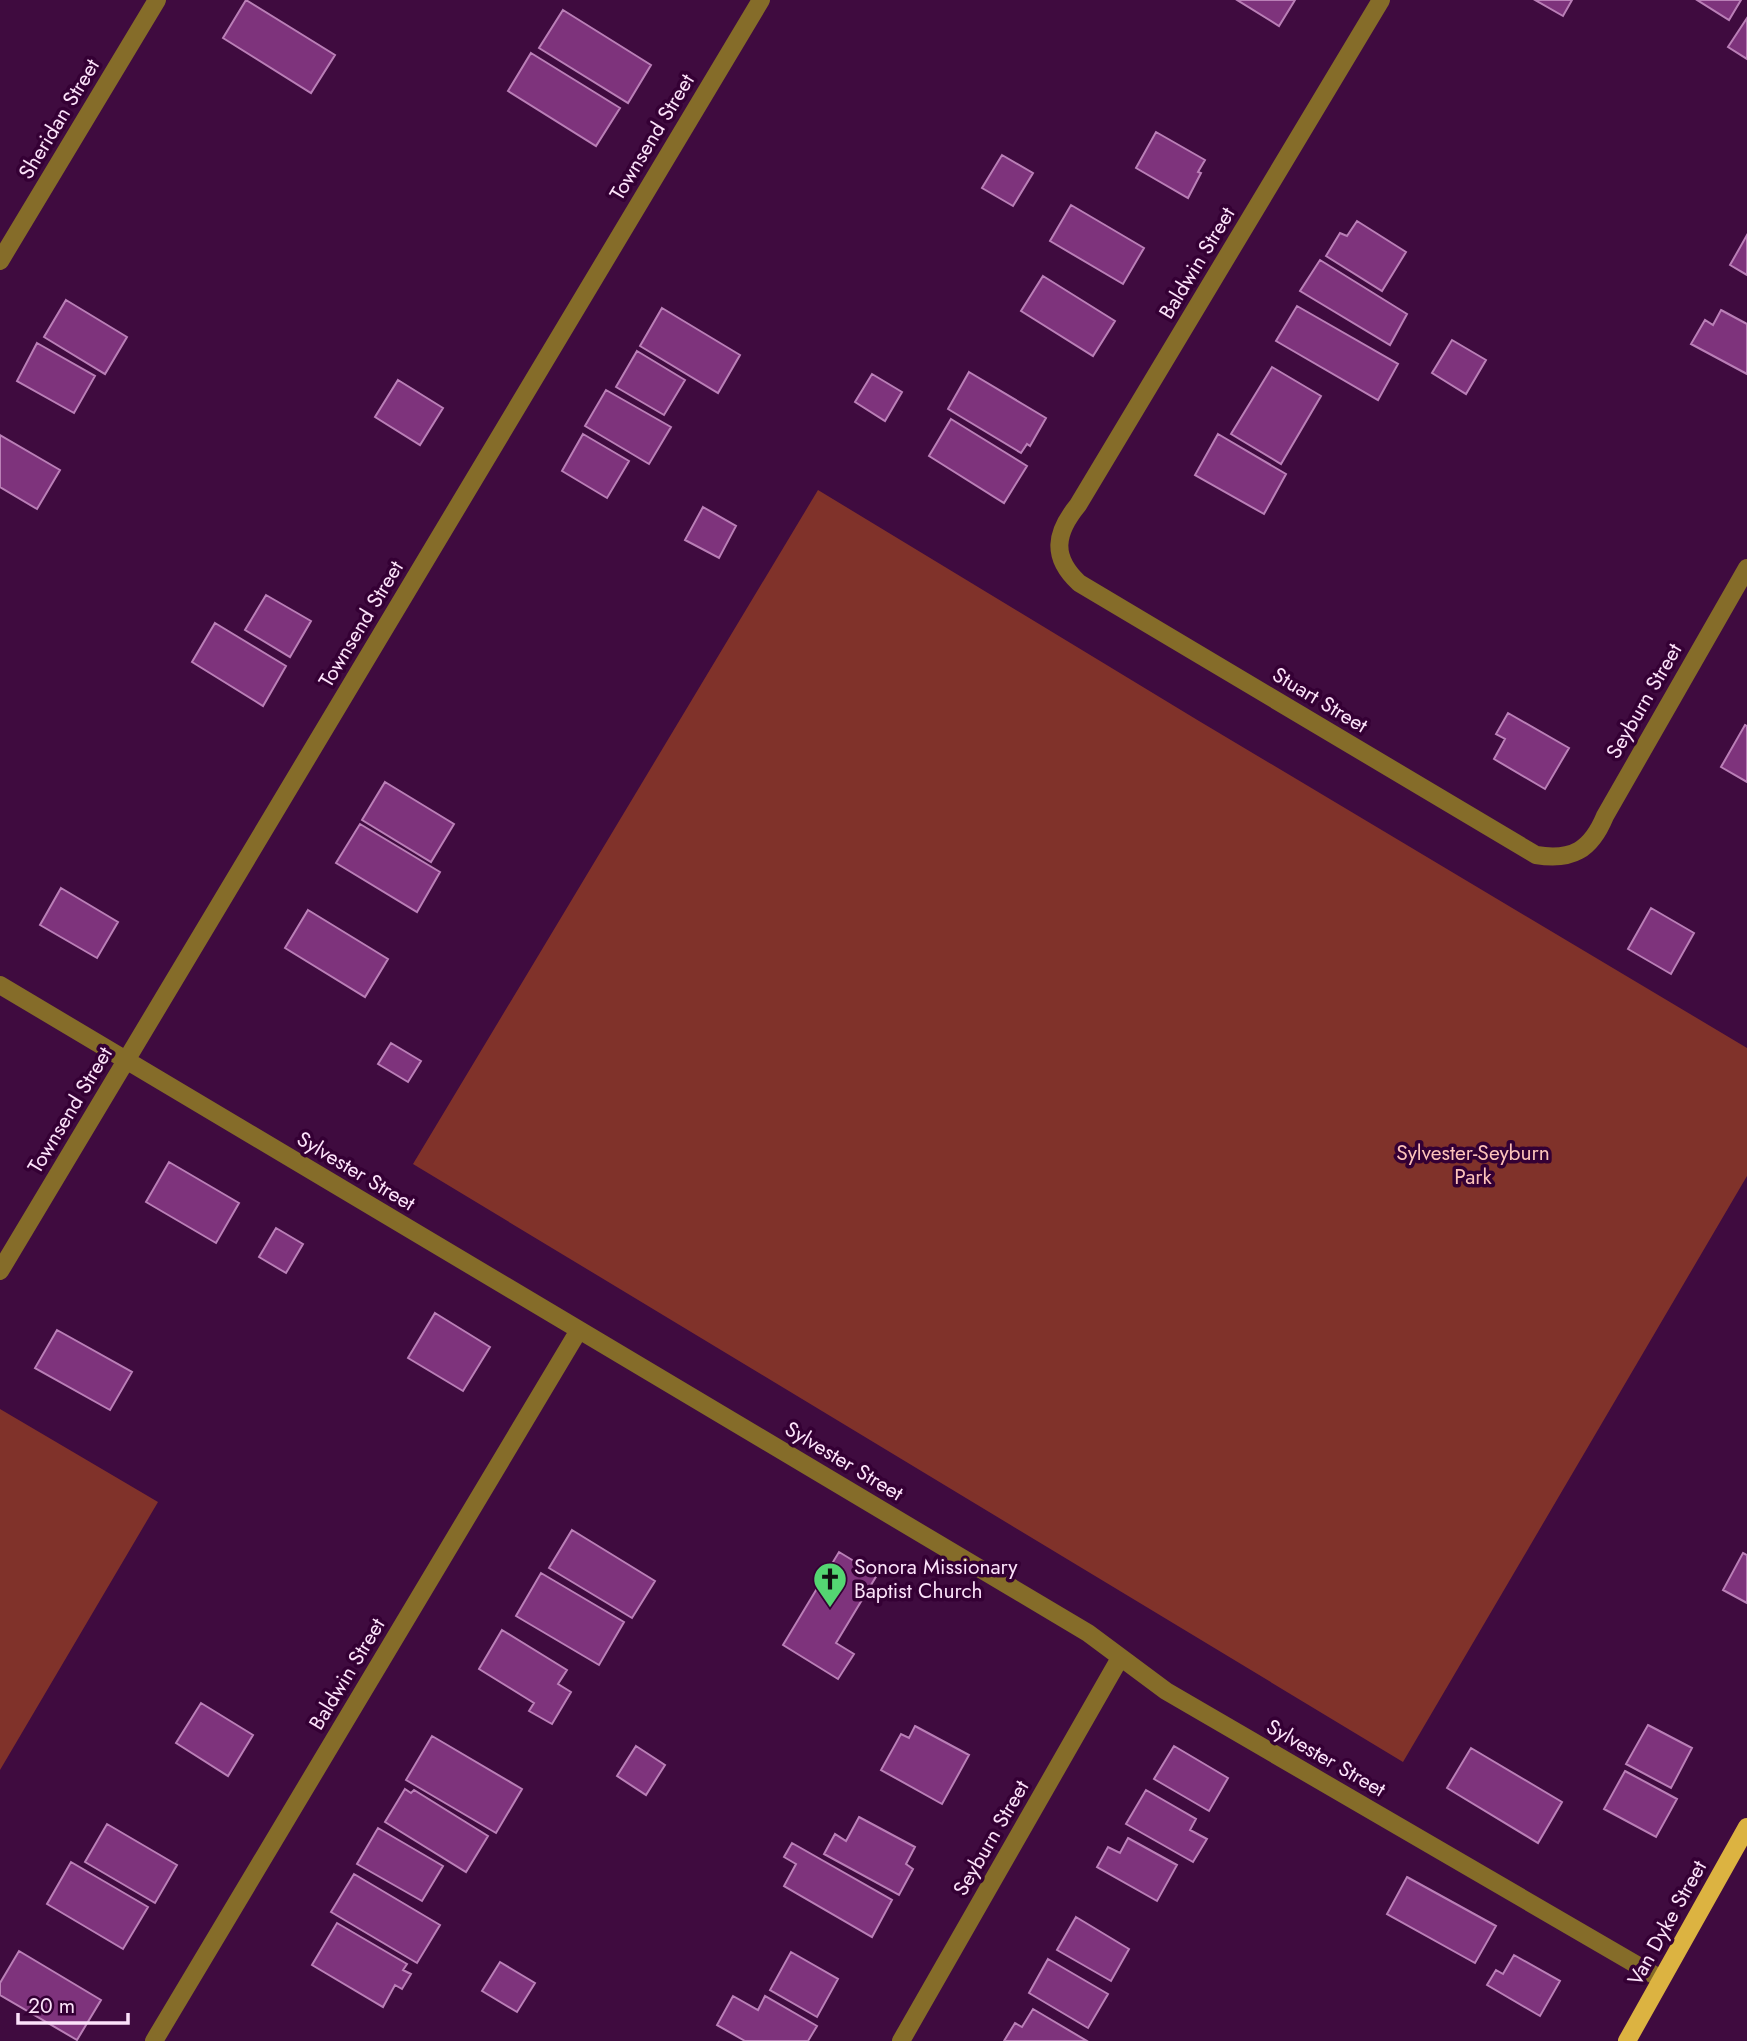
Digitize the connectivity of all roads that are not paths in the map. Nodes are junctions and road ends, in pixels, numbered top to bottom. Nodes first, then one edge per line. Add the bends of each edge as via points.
1 (157, 0) edge
2 (761, 0) edge
3 (1381, 0) edge
4 (0, 261) edge
5 (1060, 551) joint
6 (1747, 568) edge
7 (1577, 853) joint
8 (0, 985) edge
9 (126, 1060) junction
10 (0, 1271) edge
11 (579, 1330) junction
12 (1120, 1658) junction
13 (1747, 1827) edge
14 (1661, 1979) junction
15 (154, 2041) edge
16 (901, 2041) edge
17 (1627, 2041) edge

1 - 4 street, Sheridan Street
2 - 9 street, Townsend Street
3 - 5 street, Baldwin Street via 1065,521
5 - 7 street, Stuart Street via 1063,564 1079,583 1536,855 1555,858
6 - 7 street, Seyburn Street via 1597,834
8 - 9 street, Sylvester Street
9 - 10 street, Townsend Street
9 - 11 street, Sylvester Street
11 - 12 street, Sylvester Street via 1088,1633
11 - 15 street, Baldwin Street
12 - 14 street, Sylvester Street via 1178,1698
12 - 16 street, Seyburn Street
13 - 14 main road, Van Dyke Street
14 - 17 main road, Van Dyke Street

